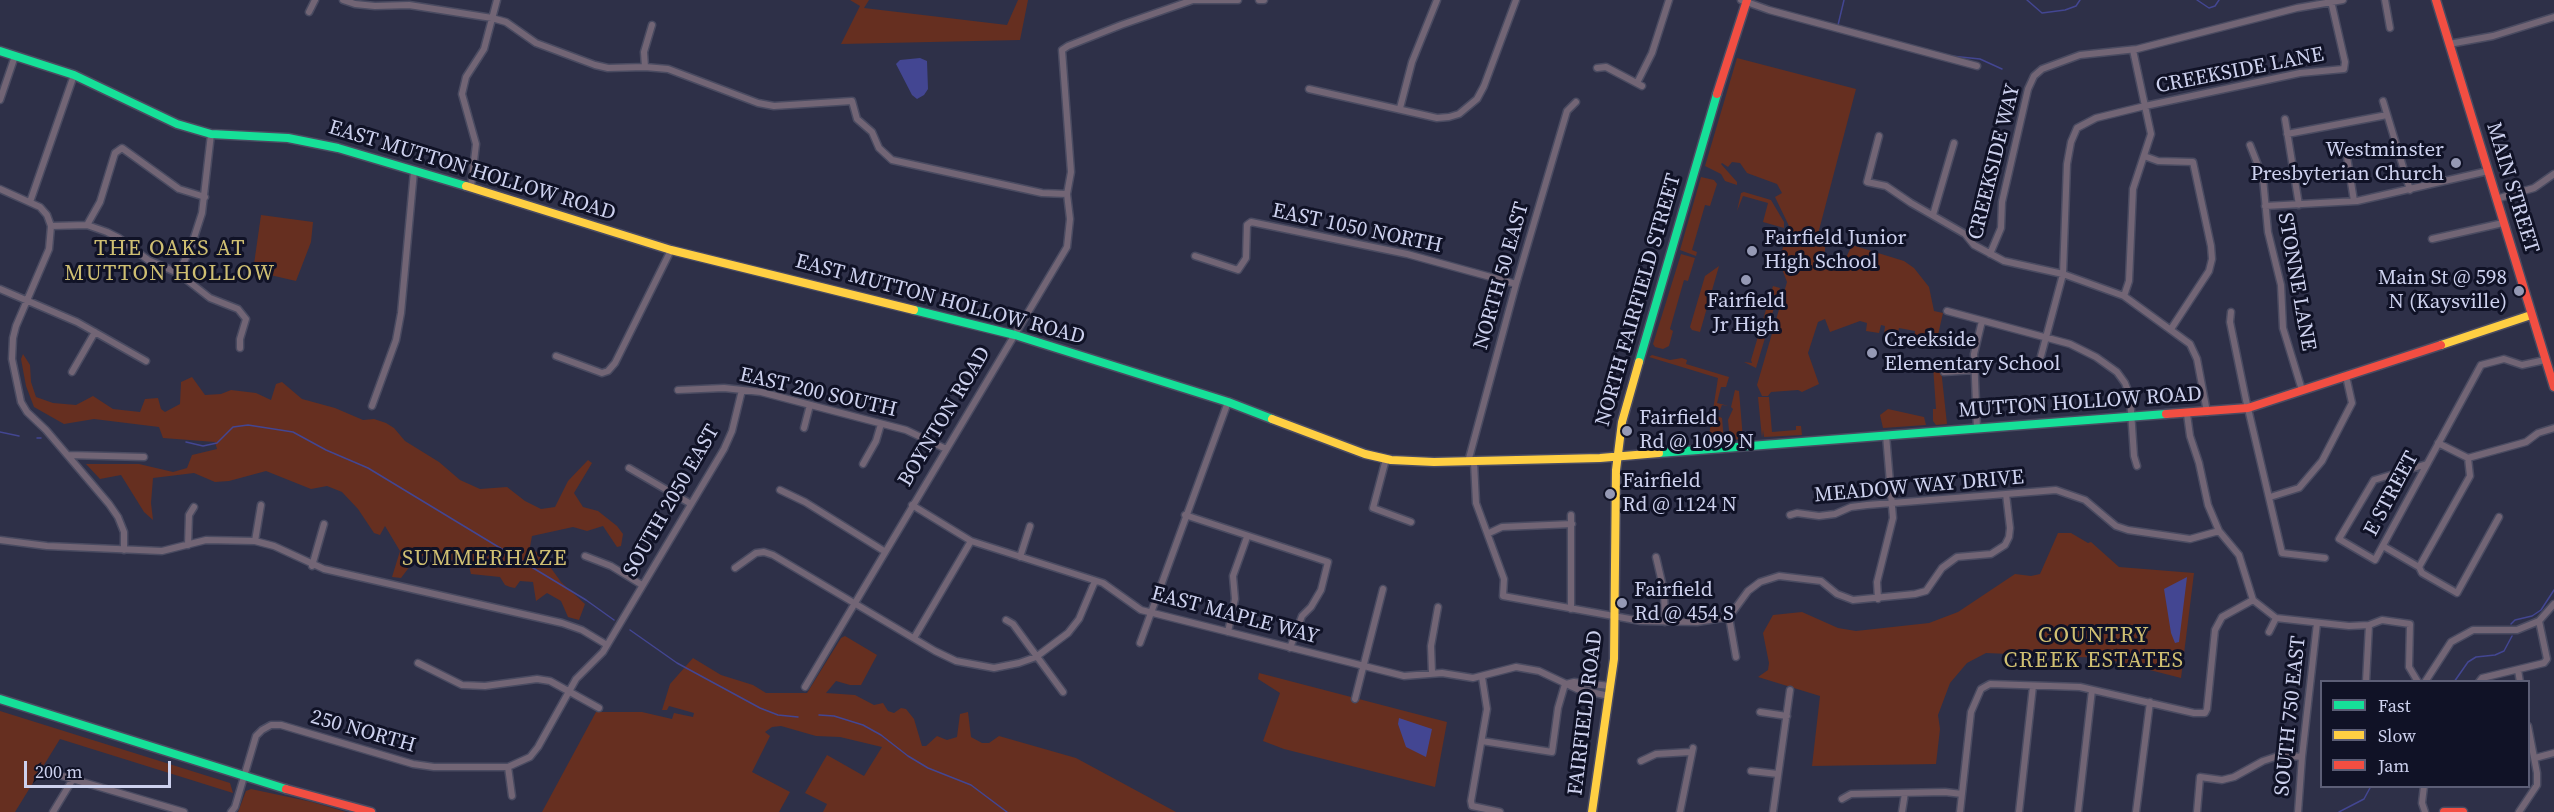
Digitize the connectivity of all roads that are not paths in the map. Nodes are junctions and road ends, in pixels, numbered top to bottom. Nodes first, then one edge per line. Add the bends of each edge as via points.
1 (315, 0) edge
2 (343, 0) edge
3 (497, 0) edge
4 (1238, 0) edge
5 (1259, 0) edge
6 (1264, 0) edge
7 (1437, 0) edge
8 (1516, 0) edge
9 (1669, 0) edge
10 (1745, 0) edge
11 (2343, 0) edge
12 (2385, 0) edge
13 (2436, 0) edge
14 (2331, 1) edge
15 (2296, 4) edge
16 (309, 12) dead end
17 (2554, 16) edge
18 (492, 18) junction
19 (652, 25) dead end
20 (2390, 28) dead end
21 (2449, 44) junction
22 (2133, 50) junction
23 (0, 51) edge
24 (15, 56) junction
25 (1977, 66) dead end
26 (645, 67) junction
27 (1597, 68) dead end
28 (74, 75) junction
29 (1309, 89) dead end
30 (0, 100) edge
31 (2383, 101) dead end
32 (1576, 102) dead end
33 (2145, 106) junction
34 (1400, 108) junction
35 (2387, 115) junction
36 (2285, 119) dead end
37 (2287, 134) junction
38 (211, 135) junction
39 (1879, 136) dead end
40 (1954, 143) dead end
41 (2250, 145) dead end
42 (2144, 156) junction
43 (2347, 157) dead end
44 (414, 171) junction
45 (2488, 171) junction
46 (2554, 174) edge
47 (471, 187) junction
48 (0, 189) edge
49 (2410, 190) junction
50 (1067, 195) junction
51 (205, 197) junction
52 (2496, 199) junction
53 (2354, 201) junction
54 (30, 202) junction
55 (2299, 205) junction
56 (2265, 206) junction
57 (1933, 215) junction
58 (2503, 223) junction
59 (87, 225) junction
60 (51, 226) junction
61 (2432, 239) dead end
62 (671, 250) junction
63 (1990, 254) junction
64 (1195, 256) dead end
65 (178, 273) junction
66 (2063, 274) junction
67 (1516, 284) junction
68 (0, 289) edge
69 (2124, 296) junction
70 (27, 300) junction
71 (1947, 311) dead end
72 (2231, 312) dead end
73 (2531, 315) junction
74 (1982, 321) junction
75 (2171, 328) junction
76 (95, 332) junction
77 (1015, 335) junction
78 (2046, 338) junction
79 (240, 348) dead end
80 (556, 356) dead end
81 (2041, 356) dead end
82 (2545, 360) junction
83 (146, 361) dead end
84 (1974, 370) junction
85 (72, 372) dead end
86 (1944, 372) dead end
87 (2346, 376) junction
88 (2554, 387) edge
89 (678, 390) dead end
90 (742, 390) junction
91 (2302, 390) junction
92 (1228, 402) junction
93 (372, 405) dead end
94 (810, 405) junction
95 (2248, 408) junction
96 (2207, 412) junction
97 (2187, 414) junction
98 (2131, 418) junction
99 (881, 424) junction
100 (804, 428) dead end
101 (2554, 428) edge
102 (1977, 429) junction
103 (1886, 435) junction
104 (2438, 443) junction
105 (946, 448) junction
106 (68, 455) junction
107 (144, 457) dead end
108 (1617, 457) junction
109 (2468, 458) junction
110 (1386, 459) junction
111 (1471, 462) junction
112 (863, 464) dead end
113 (2427, 464) junction
114 (2137, 466) dead end
115 (629, 468) dead end
116 (780, 490) dead end
117 (2006, 494) junction
118 (2270, 497) junction
119 (1892, 503) junction
120 (691, 504) junction
121 (261, 505) dead end
122 (912, 505) junction
123 (194, 507) dead end
124 (1185, 514) junction
125 (1571, 515) dead end
126 (1790, 515) dead end
127 (2499, 517) dead end
128 (1411, 522) dead end
129 (324, 524) dead end
130 (1572, 524) junction
131 (1030, 526) dead end
132 (2219, 531) junction
133 (1488, 533) junction
134 (1247, 537) junction
135 (0, 540) edge
136 (255, 541) junction
137 (971, 541) junction
138 (188, 545) junction
139 (2383, 546) junction
140 (124, 550) junction
141 (884, 551) junction
142 (585, 556) dead end
143 (1656, 556) dead end
144 (1020, 557) junction
145 (2325, 558) dead end
146 (312, 566) junction
147 (735, 567) dead end
148 (2419, 567) junction
149 (1095, 581) junction
150 (642, 585) junction
151 (1383, 589) dead end
152 (1878, 599) junction
153 (2253, 600) junction
154 (854, 603) junction
155 (2554, 604) edge
156 (1438, 607) dead end
157 (1571, 609) junction
158 (1151, 613) junction
159 (1729, 617) junction
160 (1615, 618) junction
161 (2276, 618) junction
162 (1006, 620) dead end
163 (2539, 621) junction
164 (1665, 622) junction
165 (2317, 622) junction
166 (2369, 625) junction
167 (1228, 632) junction
168 (2269, 632) dead end
169 (914, 638) junction
170 (1140, 643) dead end
171 (607, 645) junction
172 (1290, 648) junction
173 (1036, 657) junction
174 (1736, 657) dead end
175 (418, 663) dead end
176 (1364, 666) junction
177 (2518, 670) junction
178 (1432, 673) junction
179 (1482, 677) junction
180 (2366, 680) edge
181 (2417, 680) edge
182 (2426, 680) edge
183 (2480, 680) edge
184 (2520, 680) edge
185 (1565, 684) junction
186 (2033, 686) junction
187 (805, 687) dead end
188 (1790, 690) dead end
189 (2092, 690) junction
190 (569, 691) junction
191 (1609, 691) junction
192 (1062, 692) dead end
193 (0, 699) edge
194 (1355, 699) dead end
195 (2150, 702) junction
196 (599, 708) dead end
197 (1760, 712) dead end
198 (1787, 716) junction
199 (2530, 731) edge
200 (1482, 741) junction
201 (2554, 753) edge
202 (2302, 757) junction
203 (2535, 758) junction
204 (1641, 761) dead end
205 (508, 767) junction
206 (42, 770) dead end
207 (1751, 771) dead end
208 (1778, 774) junction
209 (244, 777) junction
210 (73, 779) junction
211 (2424, 788) edge
212 (1905, 793) junction
213 (1962, 795) junction
214 (512, 796) dead end
215 (1842, 799) dead end
216 (1472, 806) junction
217 (53, 812) edge
218 (183, 812) edge
219 (231, 812) edge
220 (371, 812) edge
221 (1468, 812) edge
222 (1500, 812) edge
223 (1592, 812) edge
224 (1680, 812) edge
225 (1773, 812) edge
226 (1902, 812) edge
227 (1960, 812) edge
228 (2019, 812) edge
229 (2078, 812) edge
230 (2136, 812) edge
231 (2196, 812) edge
232 (2298, 812) edge
233 (2425, 812) edge
234 (2444, 812) edge
235 (2463, 812) edge
236 (2519, 812) edge

1 - 16 street
2 - 18 street
3 - 18 street
4 - 50 street, BOYNTON ROAD via 1193,0 1062,50 1071,172
5 - 6 street
7 - 34 street via 1412,62
8 - 34 street via 1477,99 1468,108 1437,118
9 - 27 street via 1639,85 1606,67
10 - 25 street via 1779,13
10 - 108 street, NORTH FAIRFIELD STREET via 1626,406
11 - 14 street, CREEKSIDE WAY
12 - 20 street
13 - 21 street, MAIN STREET
14 - 15 street, CREEKSIDE WAY
14 - 33 street, CREEKSIDE LANE via 2344,69 2300,73
15 - 22 street, CREEKSIDE WAY
17 - 21 street via 2493,36
18 - 26 street via 506,22 536,44 595,65
18 - 47 street via 484,48 466,77 462,94 476,144
19 - 26 street via 644,52
21 - 45 street, MAIN STREET
22 - 33 street
22 - 63 street, CREEKSIDE WAY via 2080,54 2056,62 2034,76 2009,164 2001,228
23 - 24 street
24 - 28 street
24 - 30 street
26 - 50 street via 668,69 774,106 852,101 857,119 892,160
28 - 38 street via 177,124
28 - 54 street
29 - 34 street
31 - 35 street
32 - 67 street, NORTH 50 EAST via 1568,111
33 - 42 street via 2151,134
33 - 66 street, CREEKSIDE LANE via 2096,118 2077,128 2067,164
35 - 37 street
35 - 49 street
36 - 37 street
37 - 55 street
38 - 44 street, EAST MUTTON HOLLOW ROAD via 288,138
38 - 51 street
39 - 57 street via 1867,182 1886,186
40 - 57 street
41 - 56 street, STONNE LANE via 2263,178
42 - 69 street via 2133,189 2129,281
42 - 75 street via 2158,161 2193,162 2212,259 2201,286
43 - 53 street
44 - 47 street, EAST MUTTON HOLLOW ROAD
44 - 93 street via 401,313 396,340
45 - 49 street
45 - 52 street, MAIN STREET
46 - 52 street via 2534,188
47 - 62 street, EAST MUTTON HOLLOW ROAD
48 - 54 street
49 - 53 street
50 - 77 street, BOYNTON ROAD via 1067,247
51 - 59 street via 179,189 122,148 115,153 100,202
51 - 65 street via 198,230
52 - 58 street, MAIN STREET
53 - 55 street
54 - 60 street via 47,215
55 - 56 street
56 - 91 street, STONNE LANE via 2281,285 2283,328
57 - 63 street
58 - 61 street
58 - 73 street, MAIN STREET
59 - 60 street
59 - 65 street via 119,238 148,260
60 - 70 street via 49,249
62 - 77 street, EAST MUTTON HOLLOW ROAD
62 - 80 street via 608,371 602,373
63 - 66 street via 2013,264
64 - 67 street, EAST 1050 NORTH via 1238,270 1246,258 1247,225 1251,222 1407,254
65 - 79 street via 210,298 243,313 246,319
66 - 69 street
66 - 78 street
67 - 111 street, NORTH 50 EAST
68 - 70 street
69 - 75 street
70 - 76 street
70 - 106 street via 11,349 21,402
71 - 74 street
72 - 95 street
73 - 82 street, MAIN STREET
73 - 87 street, MUTTON HOLLOW ROAD
74 - 78 street
74 - 84 street via 1975,345
75 - 96 street via 2195,352
76 - 83 street
76 - 85 street
77 - 92 street, EAST MUTTON HOLLOW ROAD
77 - 105 street, BOYNTON ROAD
78 - 81 street
78 - 98 street via 2070,344 2117,372 2130,396
82 - 88 street, MAIN STREET
82 - 104 street, E STREET via 2522,365 2504,358 2481,364
84 - 86 street
84 - 102 street
87 - 91 street, MUTTON HOLLOW ROAD
87 - 118 street via 2352,403 2322,461 2299,488
89 - 90 street, EAST 200 SOUTH
90 - 94 street, EAST 200 SOUTH
90 - 120 street, SOUTH 2050 EAST via 732,431
91 - 95 street, MUTTON HOLLOW ROAD
92 - 110 street, EAST MUTTON HOLLOW ROAD
92 - 124 street
94 - 99 street, EAST 200 SOUTH
94 - 100 street
95 - 96 street, MUTTON HOLLOW ROAD
95 - 118 street
96 - 97 street, MUTTON HOLLOW ROAD
97 - 98 street, MUTTON HOLLOW ROAD
97 - 132 street via 2208,505
98 - 102 street, MUTTON HOLLOW ROAD
98 - 114 street
99 - 105 street, EAST 200 SOUTH via 906,430
99 - 112 street
101 - 109 street via 2526,442
102 - 103 street, MUTTON HOLLOW ROAD
103 - 108 street, MUTTON HOLLOW ROAD
103 - 119 street
104 - 109 street
104 - 113 street, E STREET
105 - 122 street, BOYNTON ROAD
106 - 107 street
106 - 140 street via 118,517 124,532
108 - 111 street, EAST MUTTON HOLLOW ROAD
108 - 160 street, NORTH FAIRFIELD STREET
109 - 148 street via 2470,476
110 - 111 street, EAST MUTTON HOLLOW ROAD
110 - 128 street via 1373,508
111 - 133 street, NORTH 50 EAST via 1476,503
113 - 139 street, E STREET
113 - 139 street, E STREET via 2374,480 2339,539 2375,560
115 - 120 street
116 - 141 street
117 - 119 street, MEADOW WAY DRIVE
117 - 132 street, MEADOW WAY DRIVE via 2056,490 2076,495 2116,526 2128,530 2190,539
117 - 152 street via 2010,528 2005,545 1991,554 1957,557 1942,568 1926,591
118 - 145 street via 2282,553
119 - 126 street, MEADOW WAY DRIVE via 1851,507 1819,516
119 - 152 street via 1893,518 1877,582
120 - 150 street, SOUTH 2050 EAST
121 - 136 street
122 - 137 street, EAST MAPLE WAY
122 - 141 street, BOYNTON ROAD
123 - 138 street via 189,515
124 - 134 street
124 - 158 street
125 - 130 street
127 - 148 street via 2496,529 2457,593 2422,573
129 - 146 street
130 - 133 street via 1502,527
130 - 157 street
131 - 144 street
132 - 153 street via 2239,555
133 - 157 street, NORTH 50 EAST via 1504,579 1503,596
134 - 167 street via 1233,576 1235,599
134 - 172 street via 1328,562 1321,590 1299,622
135 - 140 street
136 - 138 street via 218,540
136 - 146 street via 274,546
137 - 144 street, EAST MAPLE WAY
137 - 169 street
138 - 140 street via 162,551
139 - 148 street
141 - 154 street, BOYNTON ROAD
142 - 150 street
143 - 164 street via 1664,591
144 - 149 street, EAST MAPLE WAY
146 - 171 street via 562,623
147 - 154 street via 764,552
149 - 158 street, EAST MAPLE WAY
149 - 173 street via 1079,619 1068,633
150 - 171 street, SOUTH 2050 EAST
151 - 176 street
152 - 159 street via 1853,600 1836,594 1821,581 1779,576 1748,591
153 - 161 street
153 - 195 street via 2222,617 2216,630 2205,713 2194,714
154 - 169 street
154 - 187 street, BOYNTON ROAD
155 - 163 street
156 - 178 street via 1431,646
157 - 160 street
158 - 167 street, EAST MAPLE WAY
158 - 170 street
159 - 164 street
159 - 174 street
160 - 164 street
160 - 191 street, FAIRFIELD ROAD
161 - 165 street
161 - 168 street
162 - 173 street
163 - 177 street via 2547,659
163 - 182 street via 2517,630 2473,630 2451,642
165 - 166 street
165 - 202 street, SOUTH 750 EAST
166 - 180 street
166 - 181 street via 2382,620 2410,624 2409,667
167 - 172 street, EAST MAPLE WAY
169 - 173 street via 956,661 974,666 994,668
171 - 190 street, SOUTH 2050 EAST
172 - 176 street, EAST MAPLE WAY
173 - 192 street
175 - 190 street via 462,685 537,679
176 - 178 street, EAST MAPLE WAY via 1404,676
176 - 194 street
177 - 183 street
177 - 184 street
178 - 179 street, EAST MAPLE WAY
179 - 185 street, EAST MAPLE WAY via 1516,667 1539,671
179 - 200 street via 1487,709
185 - 191 street, EAST MAPLE WAY via 1574,682
185 - 200 street via 1552,752
186 - 189 street
186 - 213 street via 1990,684 1982,689 1971,712
186 - 228 street
188 - 198 street
189 - 195 street
189 - 229 street
190 - 196 street
190 - 205 street, SOUTH 2050 EAST via 530,757
191 - 223 street, FAIRFIELD ROAD
193 - 209 street
195 - 230 street
197 - 198 street
198 - 208 street
199 - 203 street
200 - 216 street
201 - 203 street
202 - 231 street via 2281,755 2223,780 2200,777
202 - 232 street, SOUTH 750 EAST
203 - 236 street via 2537,785
204 - 224 street via 1656,754 1691,750
205 - 209 street, 250 NORTH via 434,768 271,725 256,736
205 - 214 street
206 - 210 street
207 - 208 street
208 - 225 street
209 - 219 street
209 - 220 street
210 - 217 street
210 - 218 street
211 - 233 street
212 - 213 street
212 - 215 street via 1851,794
212 - 226 street
213 - 227 street
216 - 221 street
216 - 222 street
234 - 235 street

